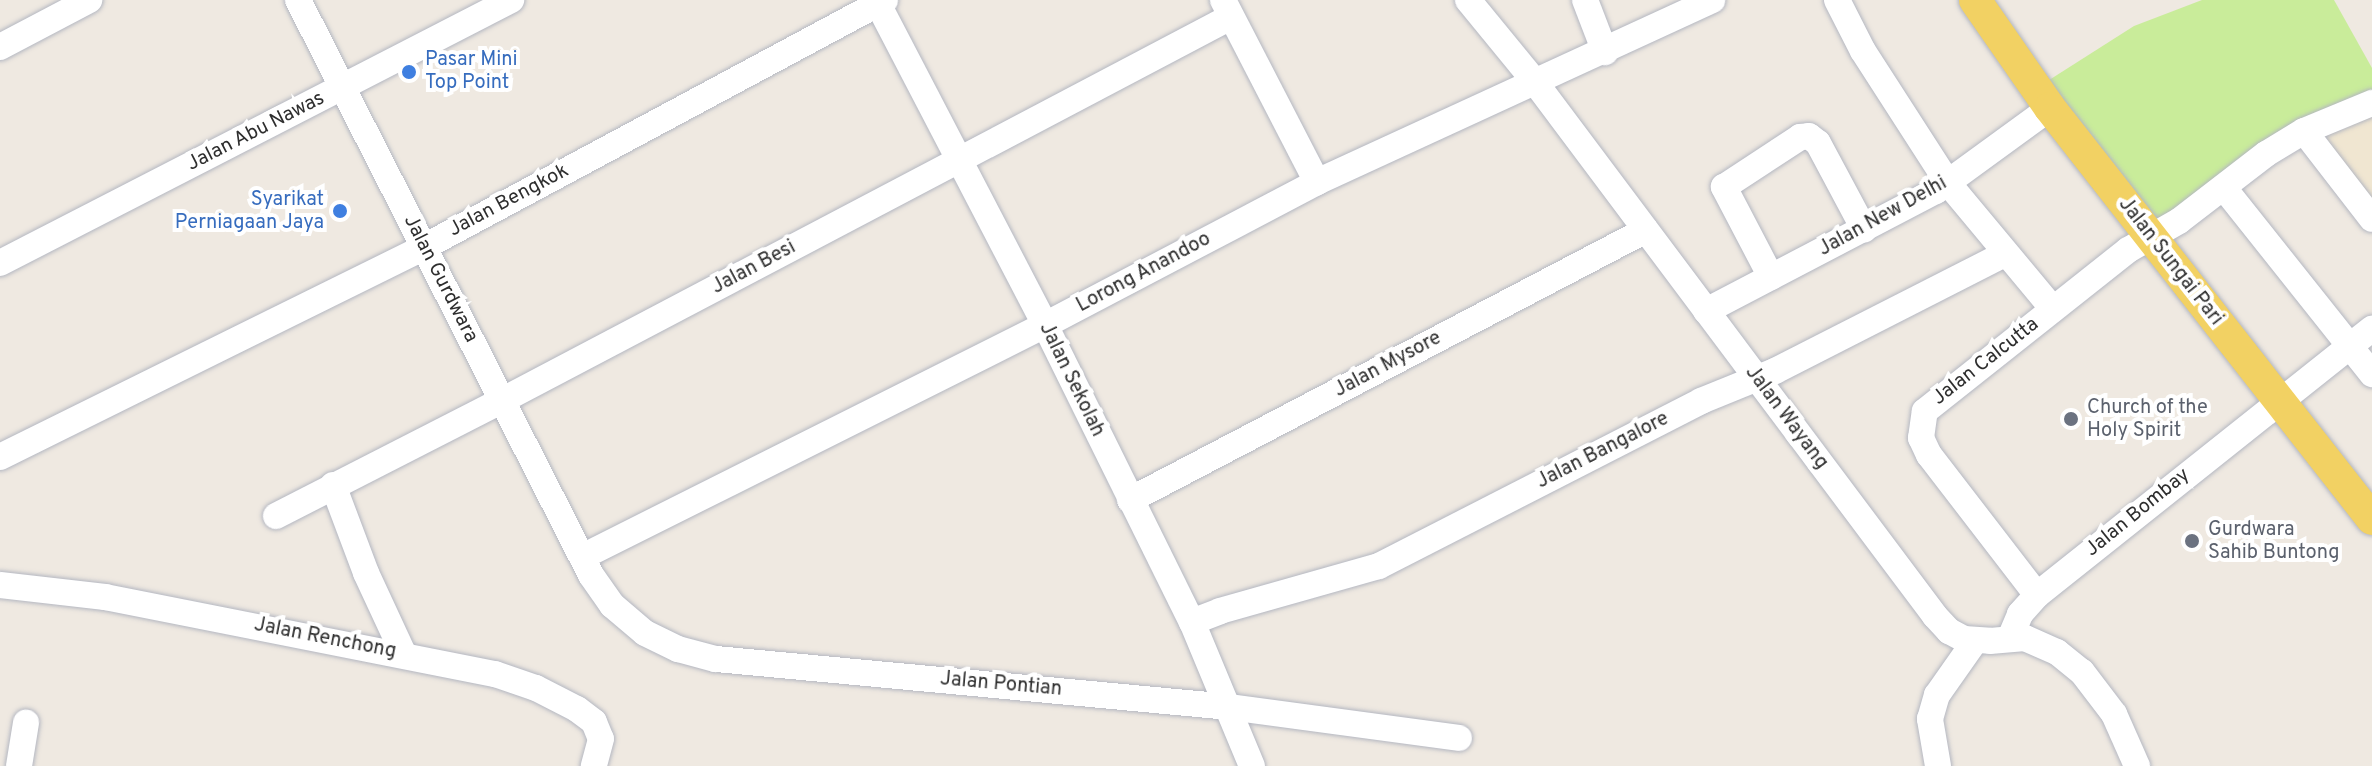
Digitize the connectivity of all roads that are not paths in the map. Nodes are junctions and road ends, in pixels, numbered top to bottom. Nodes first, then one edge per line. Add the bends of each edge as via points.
1 (89, 0) edge
2 (298, 0) edge
3 (509, 0) edge
4 (1468, 0) edge
5 (1585, 0) edge
6 (1712, 0) edge
7 (1837, 0) edge
8 (880, 1) edge
9 (1985, 4) edge
10 (1227, 8) edge
11 (0, 47) edge
12 (1605, 52) junction
13 (1535, 82) junction
14 (344, 86) junction
15 (2372, 103) edge
16 (2050, 108) junction
17 (2304, 131) junction
18 (959, 160) junction
19 (1317, 182) junction
20 (1948, 183) junction
21 (2224, 188) junction
22 (2372, 219) edge
23 (1864, 229) junction
24 (1646, 230) junction
25 (2150, 237) junction
26 (424, 247) junction
27 (2005, 254) junction
28 (0, 263) edge
29 (1771, 277) junction
30 (2053, 309) junction
31 (1706, 311) junction
32 (1045, 325) junction
33 (2372, 329) edge
34 (2351, 347) junction
35 (2372, 374) edge
36 (1757, 379) junction
37 (2279, 400) junction
38 (501, 401) junction
39 (0, 457) edge
40 (333, 485) junction
41 (1130, 500) junction
42 (276, 516) dead end
43 (2372, 519) edge
44 (582, 557) junction
45 (0, 585) edge
46 (2037, 595) junction
47 (1192, 622) junction
48 (2010, 638) junction
49 (1975, 641) junction
50 (404, 655) junction
51 (1230, 707) junction
52 (26, 723) dead end
53 (1459, 738) dead end
54 (19, 766) edge
55 (594, 766) edge
56 (1252, 766) edge
57 (1938, 766) edge
58 (2137, 766) edge

1 - 11 street
2 - 14 street, Jalan Gurdwara
3 - 14 street, Jalan Abu Nawas
4 - 13 street, Jalan Wayang
5 - 12 street
6 - 12 street, Lorong Anandoo
7 - 20 street via 1863,51
8 - 18 street, Jalan Sekolah
8 - 26 street, Jalan Bengkok
9 - 16 main road, Jalan Sungai Pari
10 - 18 street, Jalan Besi
10 - 19 street, Jalan Besi
12 - 13 street, Lorong Anandoo
13 - 19 street, Lorong Anandoo
13 - 24 street, Jalan Wayang
14 - 26 street, Jalan Gurdwara
14 - 28 street, Jalan Abu Nawas
15 - 17 street, Jalan Calcutta
16 - 20 street, Jalan New Delhi
16 - 25 main road, Jalan Sungai Pari
17 - 21 street, Jalan Calcutta
17 - 22 street
18 - 32 street, Jalan Sekolah
18 - 38 street, Jalan Besi
19 - 32 street, Lorong Anandoo
20 - 23 street, Jalan New Delhi
20 - 27 street
21 - 25 street, Jalan Calcutta
21 - 34 street
23 - 29 street, Jalan New Delhi
23 - 29 street via 1818,143 1800,137 1724,187
24 - 31 street, Jalan Wayang
24 - 41 street, Jalan Mysore
25 - 30 street, Jalan Calcutta
25 - 37 main road, Jalan Sungai Pari
26 - 38 street, Jalan Gurdwara
26 - 39 street, Jalan Bengkok
27 - 30 street
27 - 36 street, Jalan Bangalore
29 - 31 street, Jalan New Delhi
30 - 46 street, Jalan Calcutta via 1935,401 1920,424 1929,455
31 - 36 street, Jalan Wayang
32 - 41 street, Jalan Sekolah
32 - 44 street, Lorong Anandoo
33 - 34 street, Jalan Bombay
34 - 35 street
34 - 37 street, Jalan Bombay
36 - 47 street, Jalan Bangalore via 1701,401 1379,566
36 - 49 street, Jalan Wayang via 1935,616 1949,631
37 - 43 main road, Jalan Sungai Pari
37 - 46 street, Jalan Bombay
38 - 40 street, Jalan Besi
38 - 44 street, Jalan Gurdwara
40 - 42 street, Jalan Besi
40 - 50 street
41 - 47 street, Jalan Sekolah
44 - 51 street, Jalan Pontian via 612,605 645,633 716,659
45 - 50 street, Jalan Renchong via 105,597
46 - 48 street, Jalan Bombay via 2020,614
47 - 51 street, Jalan Sekolah
48 - 49 street
48 - 58 street via 2040,642 2082,672 2114,714
49 - 57 street via 1937,695 1930,719
50 - 55 street, Jalan Renchong via 495,674 577,709 594,722 601,739
51 - 53 street, Jalan Pontian
51 - 56 street, Jalan Sekolah
52 - 54 street

